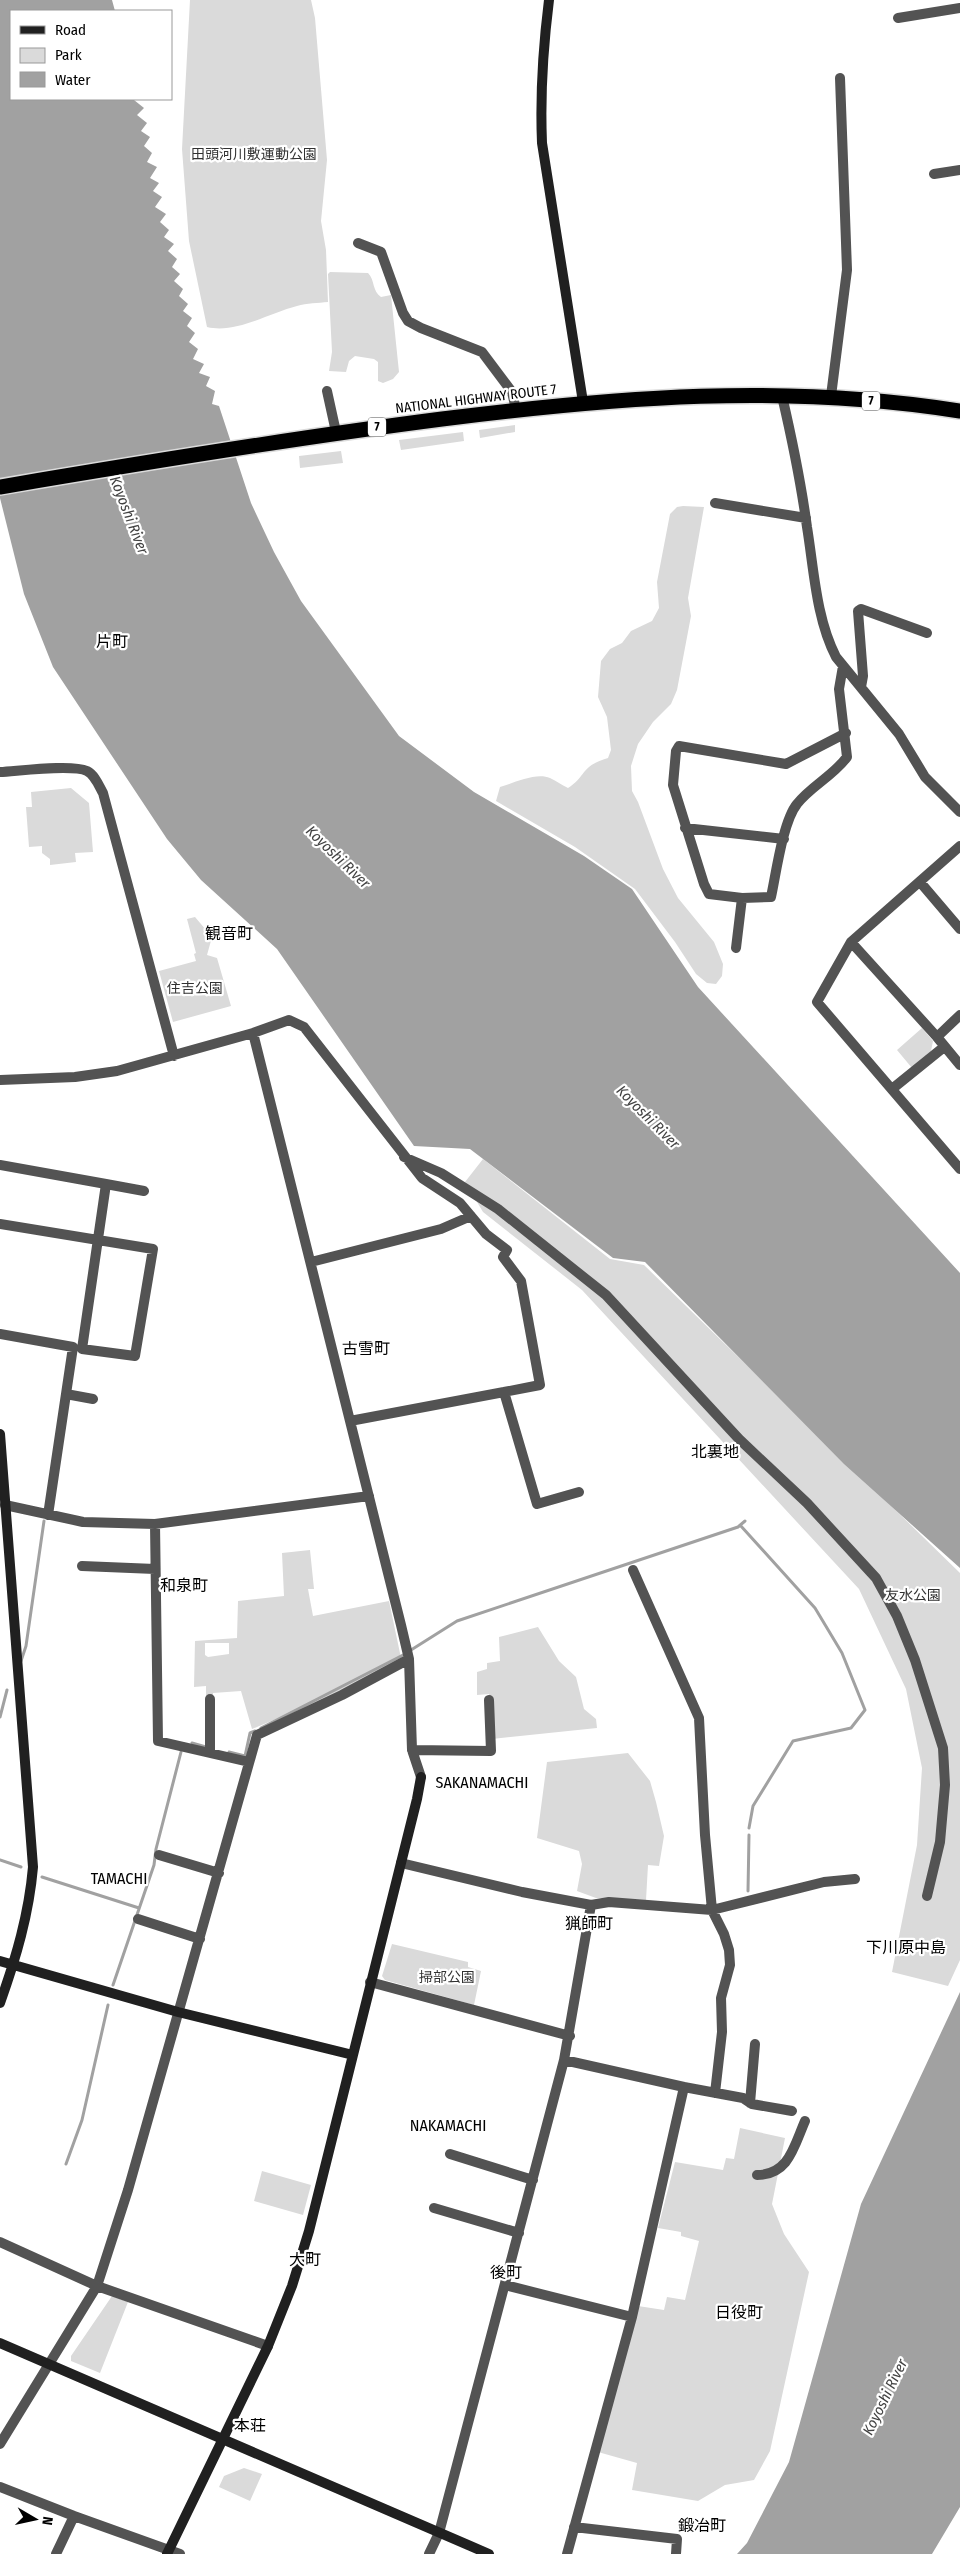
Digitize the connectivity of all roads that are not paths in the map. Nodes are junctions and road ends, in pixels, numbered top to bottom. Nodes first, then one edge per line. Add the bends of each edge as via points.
1 (549, 0) edge
2 (960, 8) edge
3 (898, 18) dead end
4 (840, 78) dead end
5 (960, 170) edge
6 (934, 174) dead end
7 (358, 243) dead end
8 (327, 391) dead end
9 (782, 396) junction
10 (831, 396) junction
11 (583, 402) junction
12 (516, 410) junction
13 (960, 411) edge
14 (336, 432) junction
15 (0, 487) edge
16 (715, 503) dead end
17 (806, 518) junction
18 (927, 633) dead end
19 (843, 666) junction
20 (861, 687) junction
21 (846, 733) junction
22 (0, 772) edge
23 (960, 812) edge
24 (684, 828) junction
25 (784, 839) junction
26 (960, 846) edge
27 (920, 882) junction
28 (742, 898) junction
29 (960, 929) edge
30 (851, 942) junction
31 (736, 948) dead end
32 (960, 1015) edge
33 (253, 1033) junction
34 (937, 1037) junction
35 (944, 1047) junction
36 (174, 1056) junction
37 (960, 1065) edge
38 (0, 1080) edge
39 (892, 1089) junction
40 (404, 1157) junction
41 (0, 1165) edge
42 (960, 1169) edge
43 (106, 1184) junction
44 (144, 1192) dead end
45 (471, 1216) junction
46 (0, 1224) edge
47 (97, 1239) junction
48 (312, 1262) junction
49 (0, 1334) edge
50 (504, 1392) junction
51 (66, 1394) junction
52 (93, 1399) dead end
53 (350, 1421) junction
54 (0, 1434) edge
55 (579, 1492) dead end
56 (369, 1496) junction
57 (2, 1505) edge
58 (48, 1515) junction
59 (155, 1524) junction
60 (82, 1566) dead end
61 (155, 1569) junction
62 (633, 1570) dead end
63 (409, 1659) junction
64 (210, 1699) dead end
65 (489, 1700) dead end
66 (412, 1750) junction
67 (210, 1753) junction
68 (250, 1762) junction
69 (159, 1855) dead end
70 (401, 1863) junction
71 (219, 1873) junction
72 (855, 1879) dead end
73 (928, 1896) dead end
74 (591, 1905) junction
75 (712, 1910) junction
76 (138, 1919) dead end
77 (200, 1939) junction
78 (0, 1961) edge
79 (14, 1966) junction
80 (370, 1982) junction
81 (0, 2003) edge
82 (178, 2012) junction
83 (570, 2036) junction
84 (755, 2044) dead end
85 (353, 2055) junction
86 (564, 2060) junction
87 (684, 2087) junction
88 (715, 2093) junction
89 (750, 2103) junction
90 (792, 2111) dead end
91 (805, 2121) dead end
92 (450, 2154) dead end
93 (757, 2174) dead end
94 (533, 2180) junction
95 (434, 2208) dead end
96 (519, 2233) junction
97 (0, 2242) edge
98 (505, 2285) junction
99 (97, 2286) junction
100 (632, 2316) junction
101 (0, 2343) edge
102 (268, 2346) junction
103 (50, 2364) junction
104 (225, 2438) junction
105 (0, 2444) edge
106 (0, 2487) edge
107 (74, 2516) junction
108 (574, 2527) junction
109 (439, 2534) junction
110 (168, 2552) edge
111 (56, 2554) edge
112 (180, 2554) edge
113 (428, 2554) edge
114 (489, 2554) edge
115 (567, 2554) edge
116 (676, 2554) edge

1 - 11 street via 540,106 542,143
2 - 3 street
4 - 10 street via 847,270
5 - 6 street
7 - 12 street via 381,252 408,320 482,352 512,392
8 - 14 street
9 - 10 highway, NATIONAL HIGHWAY ROUTE 7 / 7
9 - 11 highway, NATIONAL HIGHWAY ROUTE 7 / 7 via 654,397
9 - 17 street
10 - 13 highway, NATIONAL HIGHWAY ROUTE 7 / 7
11 - 12 highway, NATIONAL HIGHWAY ROUTE 7 / 7
12 - 14 highway, NATIONAL HIGHWAY ROUTE 7 / 7
14 - 15 highway, NATIONAL HIGHWAY ROUTE 7 / 7
16 - 17 street
17 - 19 street via 819,604 831,646
18 - 20 street via 860,608
19 - 20 street
19 - 21 street via 839,690
20 - 23 street via 899,734 925,777
21 - 24 street via 786,764 679,746 673,785
21 - 25 street via 847,757 797,804
22 - 36 street via 74,768 88,771 96,780
24 - 25 street
24 - 28 street via 709,894
25 - 28 street via 771,897
26 - 27 street
27 - 29 street
27 - 30 street
28 - 31 street
30 - 34 street
30 - 39 street via 817,1002
32 - 34 street
33 - 36 street
33 - 40 street via 289,1020 304,1027
33 - 48 street
34 - 35 street
35 - 37 street
35 - 39 street
36 - 38 street via 116,1072
39 - 42 street
40 - 45 street via 422,1178 460,1203
40 - 73 street via 441,1173 498,1209 606,1295 739,1439 808,1503 876,1578 897,1616 915,1660 943,1748 945,1785 940,1842
41 - 43 street
43 - 44 street
43 - 47 street
45 - 48 street via 441,1229
45 - 50 street via 486,1234 507,1250 503,1257 521,1281 534,1344 540,1385
46 - 47 street
47 - 47 street via 153,1248 135,1356 82,1349
48 - 53 street
49 - 51 street via 73,1347
50 - 53 street
50 - 55 street via 538,1504
51 - 52 street
51 - 58 street
53 - 56 street
54 - 57 street
56 - 59 street
56 - 63 street
57 - 58 street
57 - 79 street via 33,1867 30,1902
58 - 59 street via 92,1523
59 - 61 street
60 - 61 street
61 - 67 street via 158,1741
62 - 75 street via 699,1718
63 - 66 street
63 - 68 street via 257,1735
64 - 67 street
65 - 66 street via 490,1751
66 - 70 street via 421,1777
67 - 68 street
68 - 71 street
69 - 71 street
70 - 74 street
70 - 80 street
71 - 77 street
72 - 75 street via 824,1882
74 - 75 street via 609,1902
74 - 83 street
75 - 88 street via 724,1934 730,1965 721,1998 722,2032
76 - 77 street
77 - 82 street
78 - 79 street
79 - 81 street
79 - 82 street
80 - 83 street
80 - 85 street
82 - 85 street
82 - 99 street via 128,2190
83 - 86 street
84 - 89 street
85 - 102 street via 309,2231
86 - 87 street
86 - 94 street
87 - 88 street
87 - 100 street
88 - 89 street via 743,2098
89 - 90 street
91 - 93 street via 783,2168 770,2175
92 - 94 street
94 - 96 street
95 - 96 street
96 - 98 street
97 - 99 street
98 - 100 street
98 - 109 street
99 - 102 street
99 - 103 street
100 - 108 street
101 - 103 street
102 - 104 street
103 - 104 street
103 - 105 street
104 - 109 street
104 - 110 street
106 - 107 street
107 - 110 street
107 - 111 street
108 - 115 street
108 - 116 street via 677,2539
109 - 113 street
109 - 114 street
110 - 112 street

